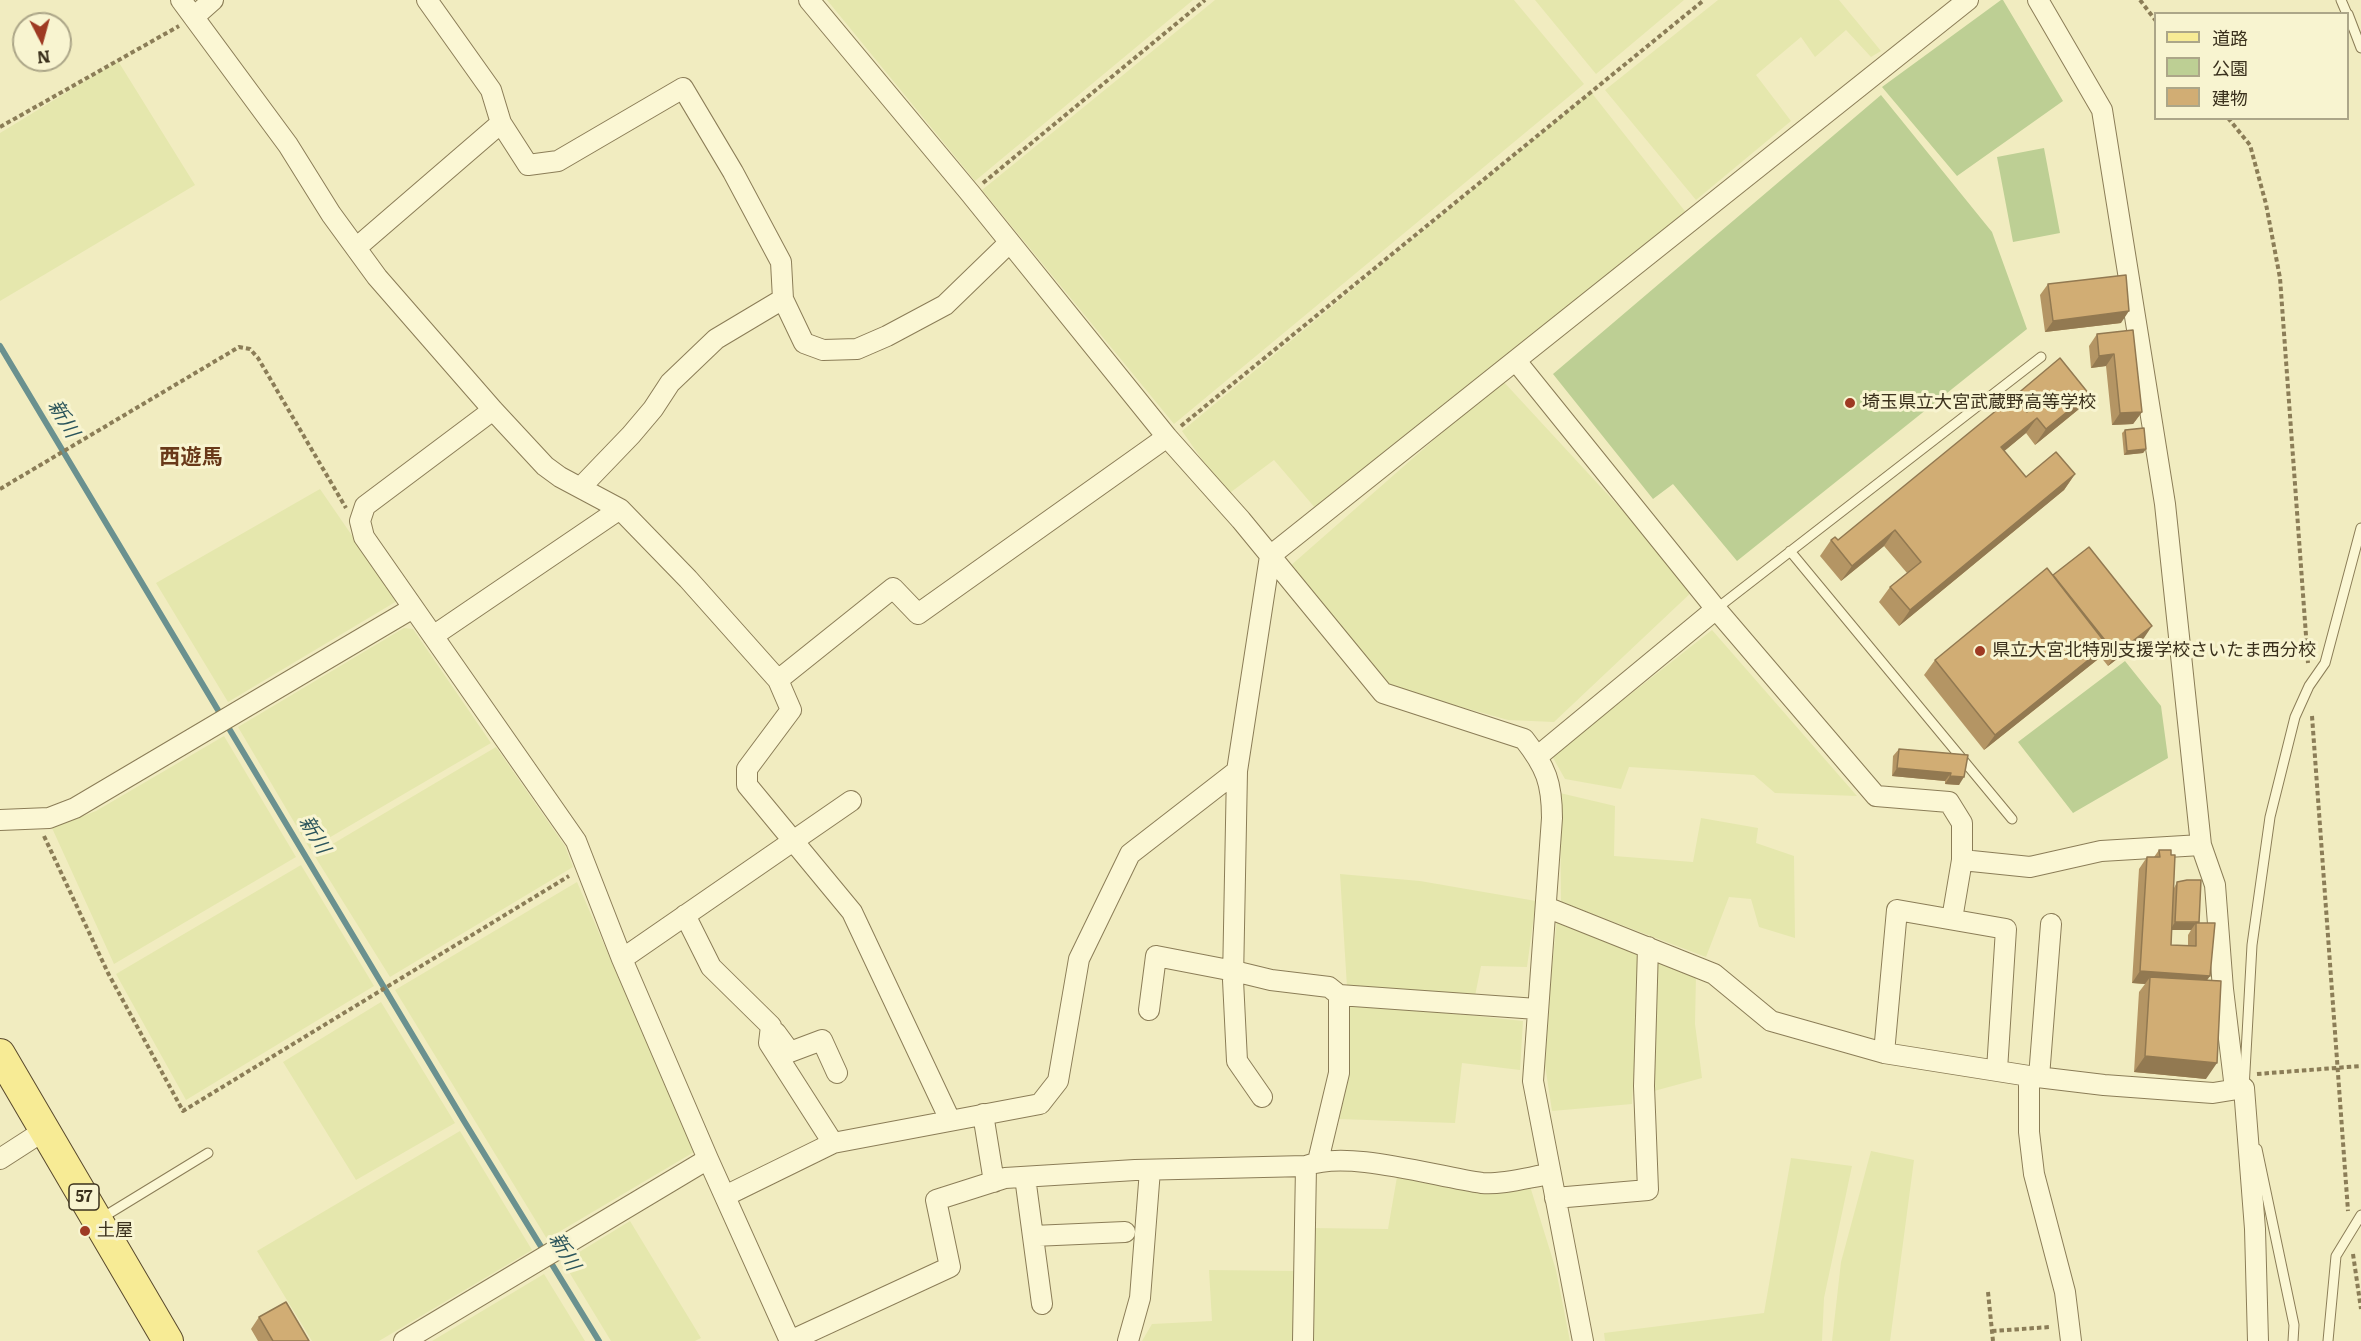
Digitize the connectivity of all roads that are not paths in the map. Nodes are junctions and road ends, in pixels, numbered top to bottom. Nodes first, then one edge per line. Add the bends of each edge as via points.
1 (181, 0) edge
2 (213, 0) edge
3 (427, 0) edge
4 (809, 0) edge
5 (1968, 0) edge
6 (2038, 0) edge
7 (195, 16) junction
8 (2349, 19) edge
9 (2361, 48) edge
10 (501, 123) junction
11 (1010, 243) junction
12 (356, 248) junction
13 (783, 299) junction
14 (2041, 357) dead end
15 (1516, 360) junction
16 (493, 410) junction
17 (1167, 437) junction
18 (581, 487) junction
19 (620, 509) junction
20 (2361, 528) edge
21 (1790, 551) junction
22 (1270, 556) junction
23 (413, 608) junction
24 (1716, 609) junction
25 (433, 636) junction
26 (778, 680) junction
27 (1538, 756) junction
28 (1237, 771) junction
29 (851, 801) dead end
30 (2012, 819) dead end
31 (0, 820) edge
32 (794, 840) junction
33 (2201, 845) junction
34 (1962, 860) junction
35 (1546, 907) junction
36 (685, 915) junction
37 (1952, 919) junction
38 (2051, 924) dead end
39 (1648, 947) junction
40 (622, 959) junction
41 (1234, 971) junction
42 (1339, 995) junction
43 (1537, 1009) junction
44 (1149, 1010) dead end
45 (771, 1026) junction
46 (1884, 1053) junction
47 (0, 1054) edge
48 (1997, 1071) junction
49 (837, 1073) dead end
50 (2034, 1076) junction
51 (2241, 1084) junction
52 (1262, 1097) dead end
53 (983, 1114) junction
54 (950, 1120) junction
55 (45, 1130) junction
56 (833, 1143) junction
57 (208, 1153) dead end
58 (0, 1159) edge
59 (708, 1159) junction
60 (1312, 1164) junction
61 (1150, 1170) junction
62 (1550, 1174) junction
63 (1025, 1177) junction
64 (994, 1182) junction
65 (724, 1196) junction
66 (1555, 1198) junction
67 (2361, 1215) edge
68 (98, 1220) junction
69 (1125, 1232) dead end
70 (1033, 1236) junction
71 (1042, 1304) dead end
72 (2070, 1333) edge
73 (168, 1341) edge
74 (404, 1341) edge
75 (790, 1341) edge
76 (1128, 1341) edge
77 (1303, 1341) edge
78 (1583, 1341) edge
79 (2258, 1341) edge
80 (2293, 1341) edge
81 (2328, 1341) edge

1 - 7 street
2 - 7 street
3 - 10 street via 491,90
4 - 11 street
5 - 15 street
6 - 33 street via 2102,110 2165,504
7 - 12 street
8 - 9 lane
10 - 12 street
10 - 13 street via 528,165 558,161 683,88 781,262
11 - 13 street via 945,305 857,349 823,350 804,343
11 - 17 street
12 - 16 street
13 - 18 street via 716,339 670,382 631,435
14 - 21 lane
15 - 22 street
15 - 24 street
16 - 18 street via 535,457 560,477
16 - 23 street via 365,506 360,521 364,537
17 - 22 street
17 - 26 street via 918,614 893,588
18 - 19 street
19 - 25 street
19 - 26 street
20 - 51 lane via 2325,663 2295,717 2270,817 2252,945
21 - 24 lane
21 - 30 lane
22 - 27 street via 1383,693 1524,739
22 - 28 street
23 - 25 street
23 - 31 street via 63,813 36,820
24 - 27 street
24 - 34 street via 1876,796 1949,802 1962,823
25 - 40 street via 576,841
26 - 32 street via 791,710 747,769 747,784
27 - 35 street via 1552,793
28 - 41 street
28 - 53 street via 1130,854 1079,959 1058,1081 1040,1104
29 - 32 street
32 - 36 street
32 - 54 street via 852,912
33 - 34 street via 2101,851 2030,867
33 - 51 street via 2215,885 2223,989
34 - 37 street
35 - 39 street
35 - 43 street
36 - 40 street
36 - 45 street via 711,967
37 - 46 street via 1897,910
37 - 48 street via 2006,929
38 - 50 street
39 - 46 street via 1714,974 1771,1021
39 - 66 street via 1644,1086 1648,1190
40 - 59 street
41 - 42 street via 1329,987
41 - 44 street via 1156,956
41 - 52 street via 1237,1061
42 - 43 street
42 - 60 street via 1339,1073
43 - 62 street via 1533,1081
45 - 49 street via 790,1052 822,1040
45 - 56 street via 768,1043
46 - 48 street
47 - 55 main road, 57
48 - 50 street
50 - 51 street via 2213,1093
50 - 72 street via 2029,1132 2034,1174 2065,1292
51 - 79 street via 2255,1229
51 - 80 lane via 2294,1325
53 - 54 street
53 - 64 street
54 - 56 street
55 - 58 street
55 - 68 main road, 57
56 - 65 street
57 - 68 lane
59 - 65 street
59 - 74 street
60 - 61 street
60 - 62 street via 1356,1161 1485,1183
60 - 77 street
61 - 63 street
61 - 76 street via 1140,1298
62 - 66 street
63 - 64 street
63 - 70 street
64 - 75 street via 936,1200 950,1267
65 - 75 street
66 - 78 street
67 - 81 lane via 2336,1256
68 - 73 main road, 57
69 - 70 street
70 - 71 street

